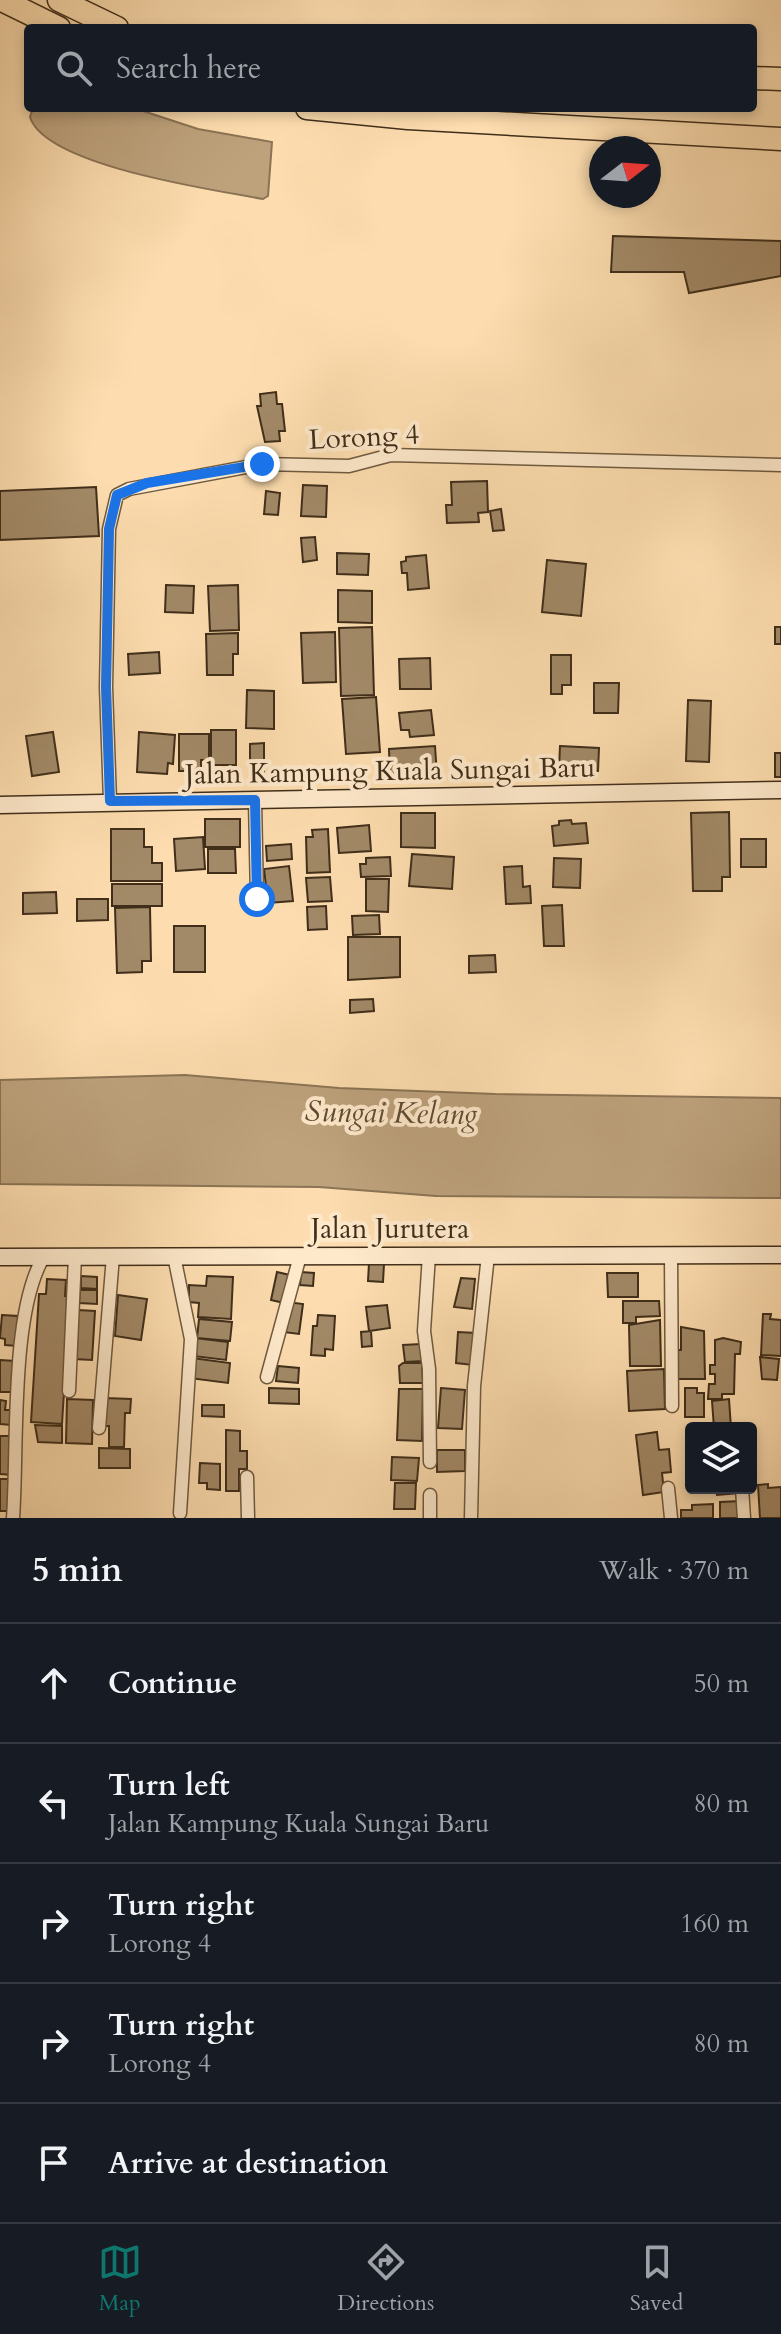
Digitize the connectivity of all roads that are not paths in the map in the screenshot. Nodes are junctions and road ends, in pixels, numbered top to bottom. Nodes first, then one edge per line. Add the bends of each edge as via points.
1 (59, 0) edge
2 (73, 0) edge
3 (10, 3) edge
4 (93, 18) junction
5 (51, 24) edge
6 (107, 24) edge
7 (757, 78) edge
8 (781, 79) edge
9 (347, 112) edge
10 (781, 139) edge
11 (781, 465) edge
12 (781, 790) edge
13 (255, 800) junction
14 (110, 801) junction
15 (0, 805) edge
16 (257, 899) dead end
17 (429, 1255) junction
18 (488, 1255) junction
19 (671, 1255) junction
20 (781, 1255) edge
21 (75, 1256) junction
22 (113, 1256) junction
23 (174, 1256) junction
24 (300, 1256) junction
25 (0, 1257) edge
26 (43, 1258) junction
27 (267, 1377) dead end
28 (69, 1391) dead end
29 (672, 1406) dead end
30 (99, 1428) dead end
31 (430, 1462) dead end
32 (247, 1477) dead end
33 (668, 1488) dead end
34 (742, 1494) edge
35 (430, 1495) dead end
36 (180, 1513) dead end
37 (13, 1518) edge
38 (248, 1518) edge
39 (430, 1518) edge
40 (471, 1518) edge
41 (671, 1518) edge
42 (744, 1518) edge

1 - 4 highway
2 - 4 highway
3 - 5 highway
4 - 6 highway
7 - 8 highway
9 - 10 highway
11 - 14 street, Lorong 4 via 391,455 349,466 262,464 117,495 109,529
12 - 13 street, Jalan Kampung Kuala Sungai Baru
13 - 14 street, Jalan Kampung Kuala Sungai Baru
13 - 16 street
14 - 15 street, Jalan Kampung Kuala Sungai Baru
17 - 18 street, Jalan Jurutera
17 - 24 street, Jalan Jurutera
17 - 31 street via 424,1331
18 - 19 street, Jalan Jurutera
18 - 40 street via 474,1386
19 - 20 street, Jalan Jurutera
19 - 29 street
21 - 22 street, Jalan Jurutera
21 - 26 street, Jalan Jurutera
21 - 28 street
22 - 23 street, Jalan Jurutera
22 - 30 street
23 - 24 street, Jalan Jurutera
23 - 36 street via 191,1339
24 - 27 street
25 - 26 street, Jalan Jurutera
26 - 37 street via 30,1283 26,1312
32 - 38 street
33 - 41 street
34 - 42 street
35 - 39 street

